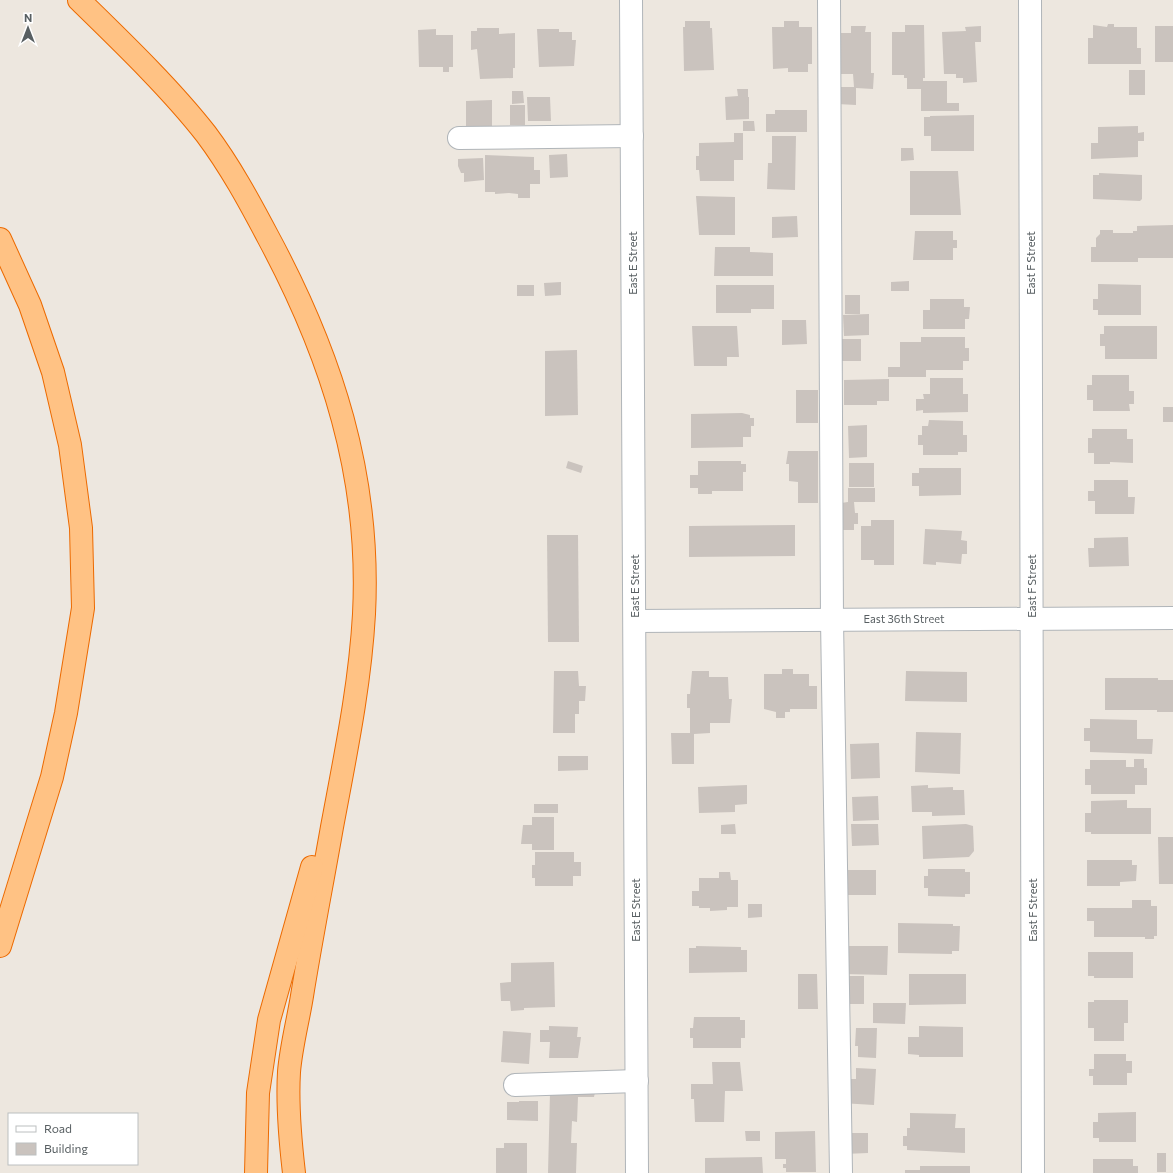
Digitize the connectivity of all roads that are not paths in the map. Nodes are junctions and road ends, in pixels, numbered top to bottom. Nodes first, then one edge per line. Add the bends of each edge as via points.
1 (79, 0) edge
2 (631, 0) edge
3 (828, 0) edge
4 (1030, 0) edge
5 (632, 136) junction
6 (459, 138) dead end
7 (0, 239) edge
8 (1173, 618) edge
9 (1033, 619) junction
10 (832, 620) junction
11 (635, 621) junction
12 (354, 706) junction
13 (0, 946) edge
14 (637, 1081) junction
15 (514, 1085) dead end
16 (256, 1173) edge
17 (294, 1173) edge
18 (637, 1173) edge
19 (841, 1173) edge
20 (1033, 1173) edge

1 - 12 highway via 159,81 204,133 239,181 292,281 313,330 345,425 358,484 363,534 364,614
2 - 5 street, East E Street
3 - 10 street
4 - 9 street, East F Street
5 - 6 street
5 - 11 street, East E Street
7 - 13 highway via 30,305 53,372 70,445 81,528 83,608 66,713 52,777
8 - 9 street, East 36th Street
9 - 10 street, East 36th Street
9 - 20 street, East F Street
10 - 11 street, East 36th Street
10 - 19 street
11 - 14 street, East E Street
12 - 16 highway via 269,1020 258,1093
12 - 17 highway via 289,1070 289,1134
14 - 15 street
14 - 18 street, East E Street

